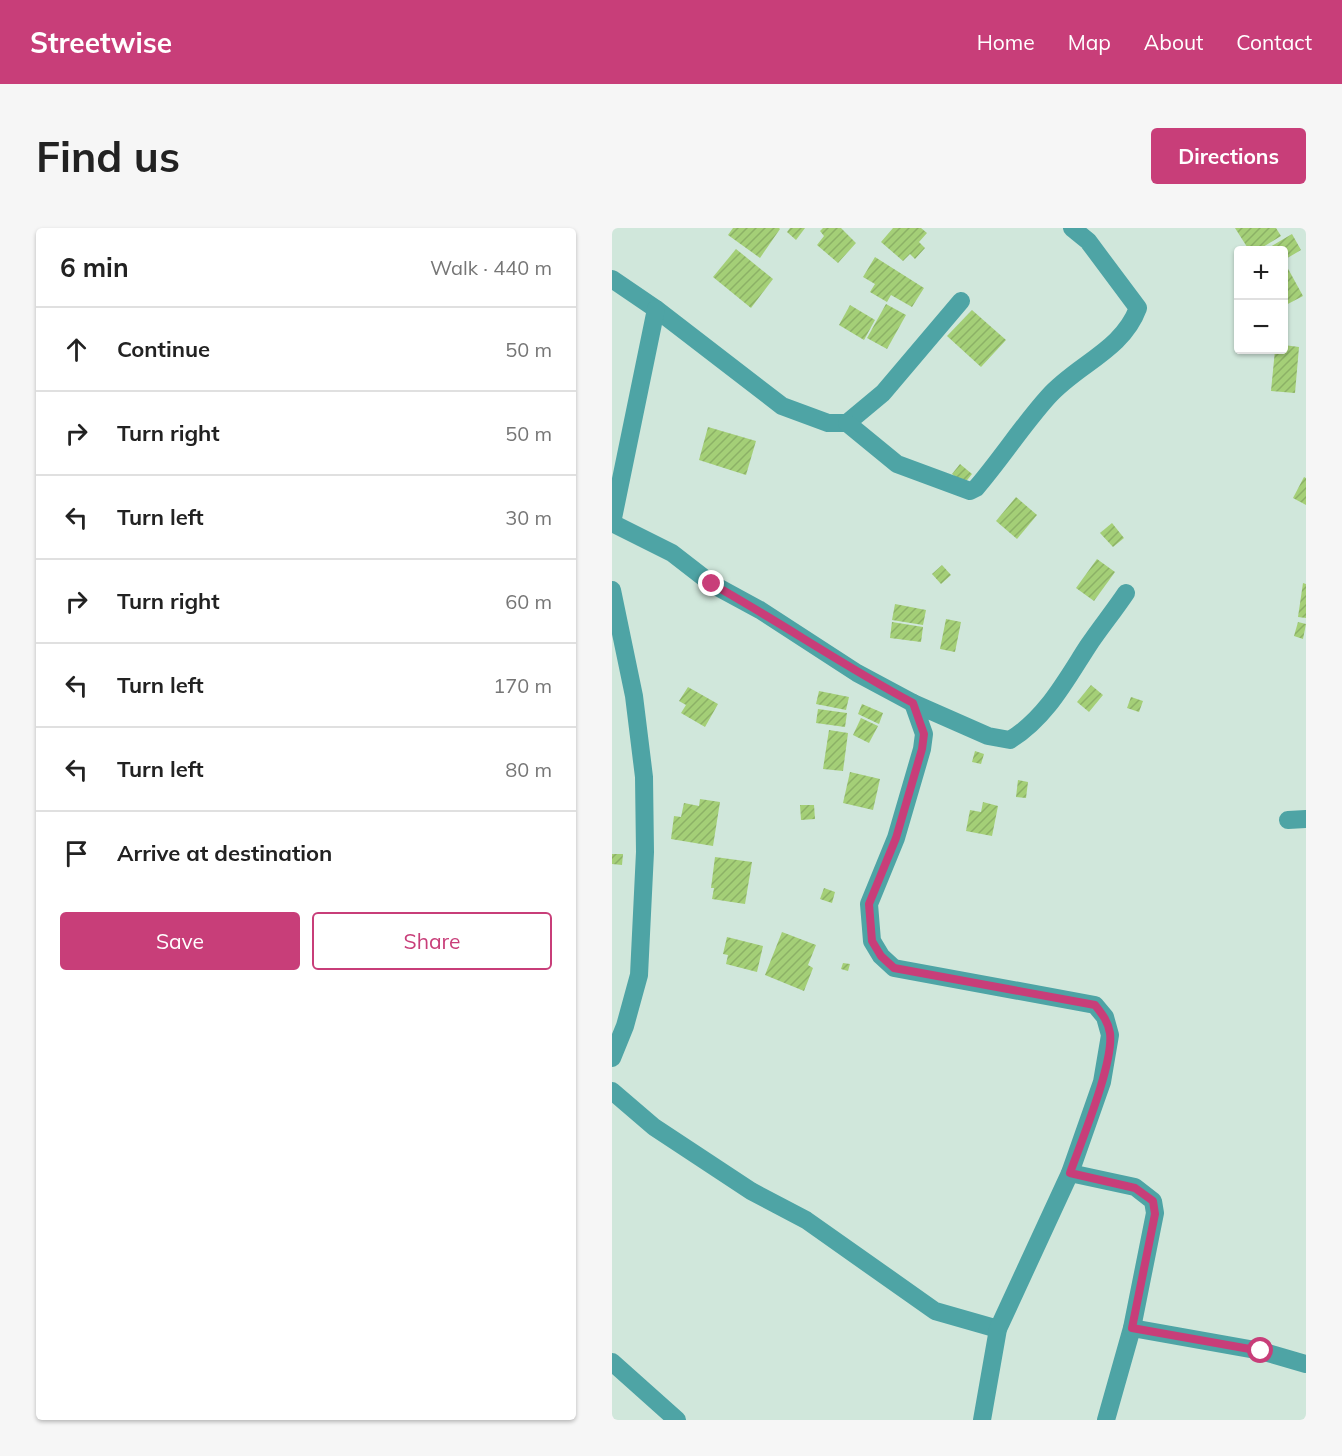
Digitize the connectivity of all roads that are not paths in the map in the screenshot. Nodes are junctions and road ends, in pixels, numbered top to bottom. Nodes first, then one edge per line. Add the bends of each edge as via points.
1 (1072, 228) edge
2 (612, 279) edge
3 (960, 301) dead end
4 (656, 309) junction
5 (847, 423) junction
6 (612, 523) edge
7 (612, 590) edge
8 (1126, 593) dead end
9 (913, 703) junction
10 (1306, 819) edge
11 (1288, 820) dead end
12 (612, 1058) edge
13 (612, 1090) edge
14 (1070, 1173) junction
15 (1132, 1328) junction
16 (998, 1329) junction
17 (612, 1362) edge
18 (1306, 1364) edge
19 (677, 1420) edge
20 (982, 1420) edge
21 (1106, 1420) edge

1 - 5 street via 1088,241 1138,308 1131,326 1111,347 1070,374 1046,399 976,488 970,491 897,464
2 - 4 street
3 - 5 street via 883,393
4 - 5 street via 782,405 828,423
4 - 6 street
6 - 9 street via 672,553 712,584
7 - 12 street via 634,696 644,777 645,852 639,975
8 - 9 street via 1069,680 1023,732 1010,740 988,736
9 - 14 street via 924,734 922,749 896,838 869,904 872,941 894,968 1095,1005 1105,1017 1110,1035 1102,1082
10 - 11 street
13 - 16 street via 654,1127 751,1191 806,1220 935,1311
14 - 15 street via 1135,1188 1153,1201 1155,1214
14 - 16 street
15 - 18 street via 1261,1351
15 - 21 street
16 - 20 street
17 - 19 street

